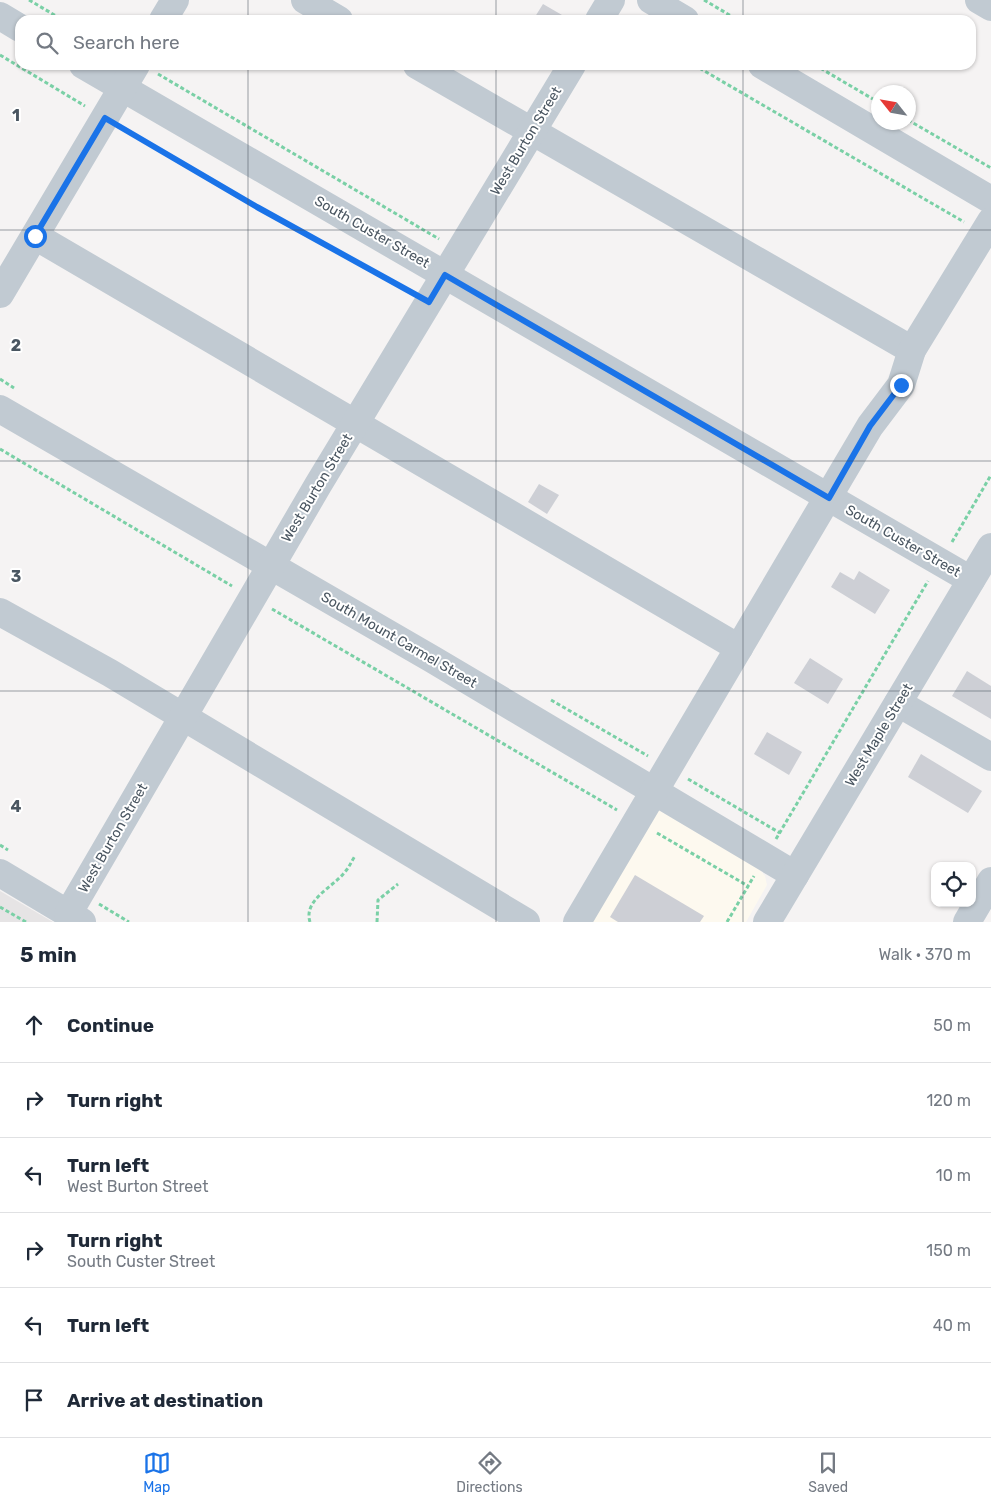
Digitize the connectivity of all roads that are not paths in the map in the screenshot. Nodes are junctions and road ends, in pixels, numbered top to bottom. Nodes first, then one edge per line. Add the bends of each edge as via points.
1 (175, 0) edge
2 (305, 0) edge
3 (611, 0) edge
4 (651, 0) edge
5 (979, 0) edge
6 (991, 7) edge
7 (166, 15) edge
8 (330, 15) edge
9 (602, 15) edge
10 (676, 15) edge
11 (0, 16) edge
12 (15, 25) edge
13 (92, 70) edge
14 (145, 70) edge
15 (426, 70) edge
16 (569, 70) edge
17 (770, 70) edge
18 (123, 88) junction
19 (532, 131) junction
20 (991, 200) edge
21 (987, 227) edge
22 (35, 236) junction
23 (445, 275) junction
24 (0, 294) edge
25 (912, 350) junction
26 (0, 409) edge
27 (356, 423) junction
28 (829, 498) junction
29 (991, 547) edge
30 (271, 566) junction
31 (971, 580) junction
32 (0, 612) edge
33 (739, 648) junction
34 (898, 703) junction
35 (183, 717) junction
36 (991, 757) edge
37 (655, 792) junction
38 (0, 874) edge
39 (795, 875) junction
40 (991, 880) edge
41 (75, 918) edge
42 (526, 922) edge
43 (578, 922) edge
44 (767, 922) edge
45 (967, 922) edge

1 - 7 street
2 - 8 street
3 - 9 street
4 - 10 street
5 - 6 street
11 - 12 street
13 - 18 street, South Custer Street
14 - 18 street
15 - 19 street
16 - 19 street, West Burton Street
17 - 20 street
18 - 22 street
18 - 23 street, South Custer Street
19 - 23 street, West Burton Street
19 - 25 street
21 - 25 street
22 - 24 street
22 - 27 street
23 - 27 street, West Burton Street
23 - 28 street, South Custer Street
25 - 28 street via 901,385 870,426
26 - 30 street, South Mount Carmel Street
27 - 30 street, West Burton Street
27 - 33 street
28 - 31 street, South Custer Street
28 - 33 street
29 - 31 street, West Maple Street
30 - 35 street, West Burton Street
30 - 37 street, South Mount Carmel Street
31 - 34 street, West Maple Street
32 - 35 street
33 - 37 street
34 - 36 street
34 - 39 street, West Maple Street
35 - 41 street, West Burton Street
35 - 42 street
37 - 39 street, South Mount Carmel Street
37 - 43 street
38 - 41 street
39 - 44 street, West Maple Street
40 - 45 street

